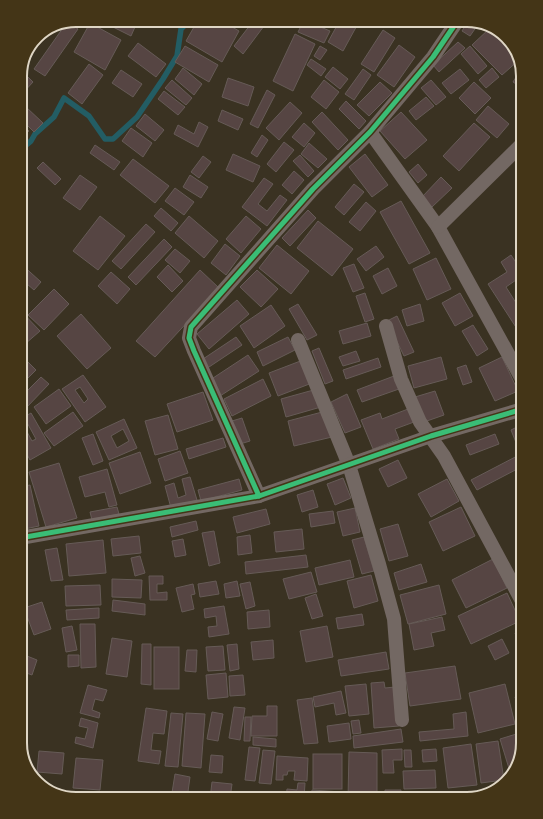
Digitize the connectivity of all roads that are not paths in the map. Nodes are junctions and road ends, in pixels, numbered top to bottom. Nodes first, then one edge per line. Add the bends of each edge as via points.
1 (453, 27) edge
2 (370, 132) junction
3 (516, 150) edge
4 (438, 227) junction
5 (386, 326) dead end
6 (298, 340) dead end
7 (516, 368) edge
8 (516, 411) edge
9 (430, 436) junction
10 (349, 465) junction
11 (259, 496) junction
12 (27, 537) edge
13 (516, 590) edge
14 (402, 720) dead end

1 - 2 street via 433,57
2 - 4 street
2 - 11 street via 313,189 191,327 189,338 194,351
3 - 4 street
4 - 7 street
5 - 9 street via 408,397
6 - 10 street
8 - 9 street
9 - 10 street
9 - 13 street via 444,456
10 - 11 street
10 - 14 street via 394,619
11 - 12 street

